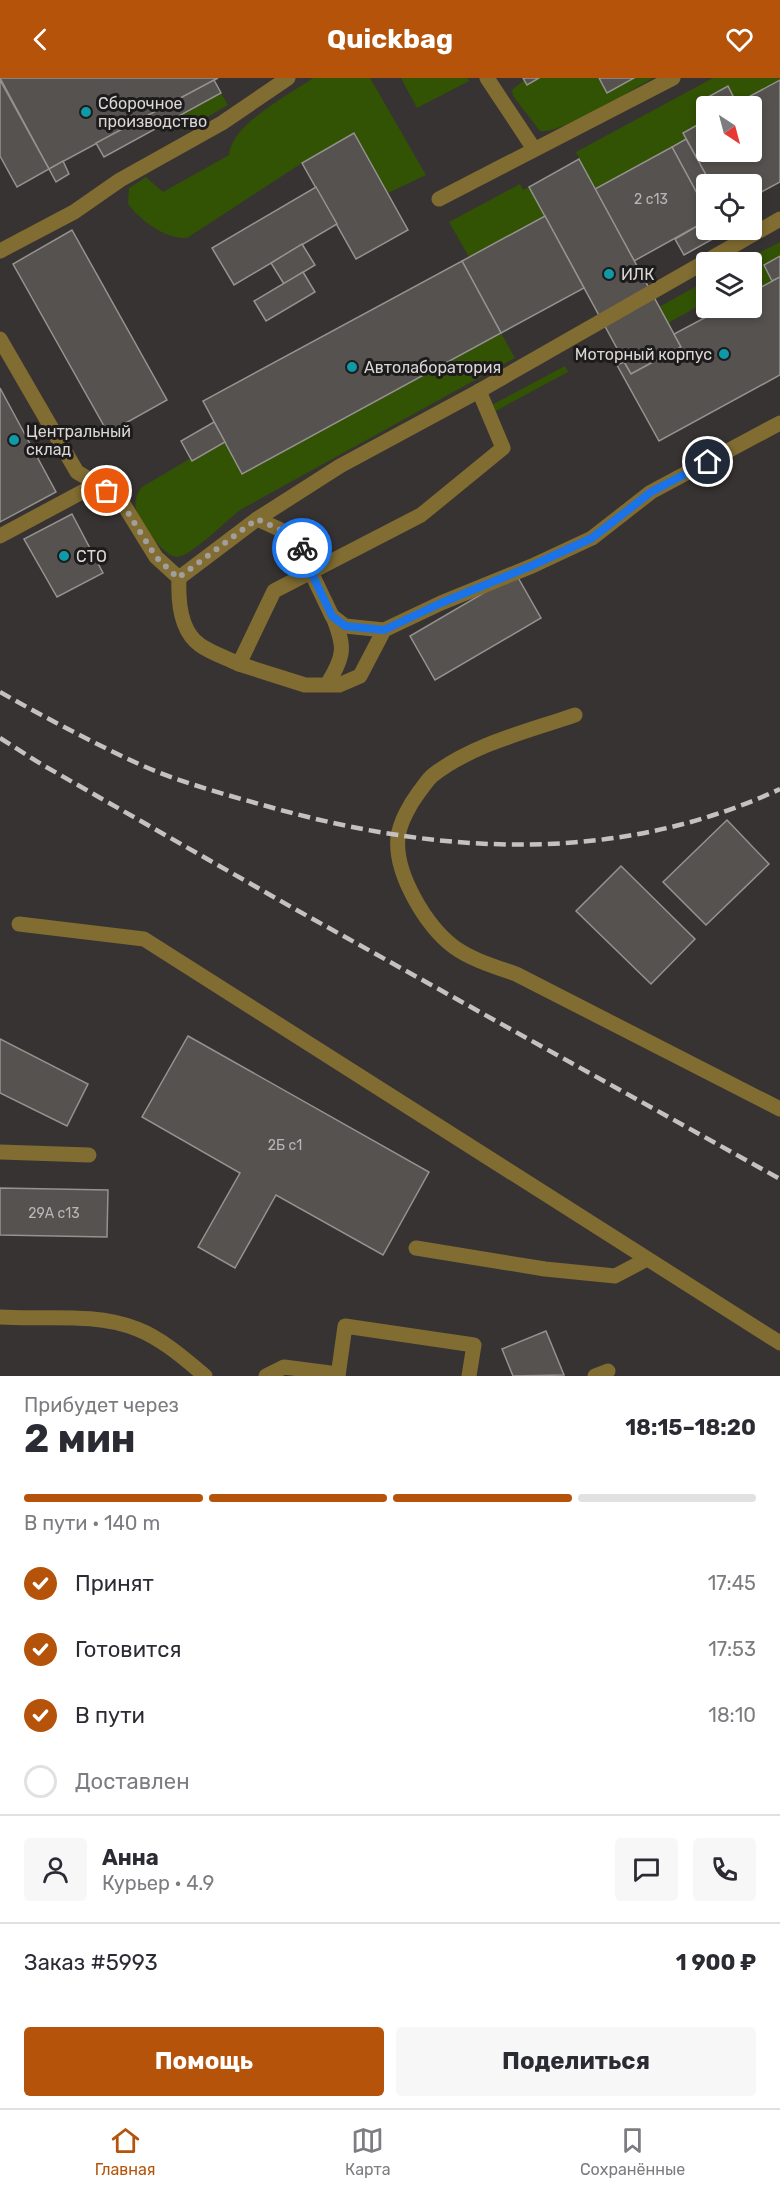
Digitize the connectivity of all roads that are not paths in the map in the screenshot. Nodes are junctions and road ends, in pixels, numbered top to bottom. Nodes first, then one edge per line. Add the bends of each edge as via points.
1 (288, 78) edge
2 (487, 78) edge
3 (673, 78) edge
4 (534, 149) junction
5 (439, 199) dead end
6 (780, 219) edge
7 (0, 251) edge
8 (0, 339) edge
9 (479, 391) junction
10 (780, 423) edge
11 (95, 485) junction
12 (257, 519) junction
13 (0, 536) edge
14 (310, 570) junction
15 (178, 578) junction
16 (332, 616) junction
17 (384, 630) junction
18 (239, 664) junction
19 (328, 683) junction
20 (575, 715) dead end
21 (19, 924) dead end
22 (780, 1109) edge
23 (0, 1152) edge
24 (89, 1155) dead end
25 (416, 1248) dead end
26 (647, 1259) junction
27 (0, 1317) edge
28 (780, 1343) edge
29 (338, 1375) edge
30 (205, 1376) edge
31 (266, 1376) edge
32 (469, 1376) edge

1 - 7 lane via 222,123 120,180 74,212
2 - 4 lane
3 - 4 lane
4 - 5 lane
6 - 9 lane
8 - 11 lane via 77,472
9 - 12 lane via 340,466
9 - 14 lane via 504,448 420,515
10 - 17 lane via 651,492 592,538
11 - 13 lane
11 - 15 lane via 118,497 156,557
12 - 14 lane via 302,545
12 - 15 lane
14 - 16 lane
14 - 18 lane via 274,591
15 - 18 lane via 178,603 192,636 198,644
16 - 17 lane via 345,626
16 - 19 lane via 343,643 340,663
17 - 19 lane via 360,676 339,685
18 - 19 lane via 305,685
20 - 22 lane via 463,757 432,776 410,804 398,837 400,863 416,902 433,927 455,948 516,974
21 - 26 lane via 144,939
23 - 24 lane
25 - 26 lane via 615,1276
26 - 28 lane
27 - 30 lane via 92,1318 137,1329
29 - 31 lane via 284,1367
29 - 32 lane via 345,1326 474,1345

